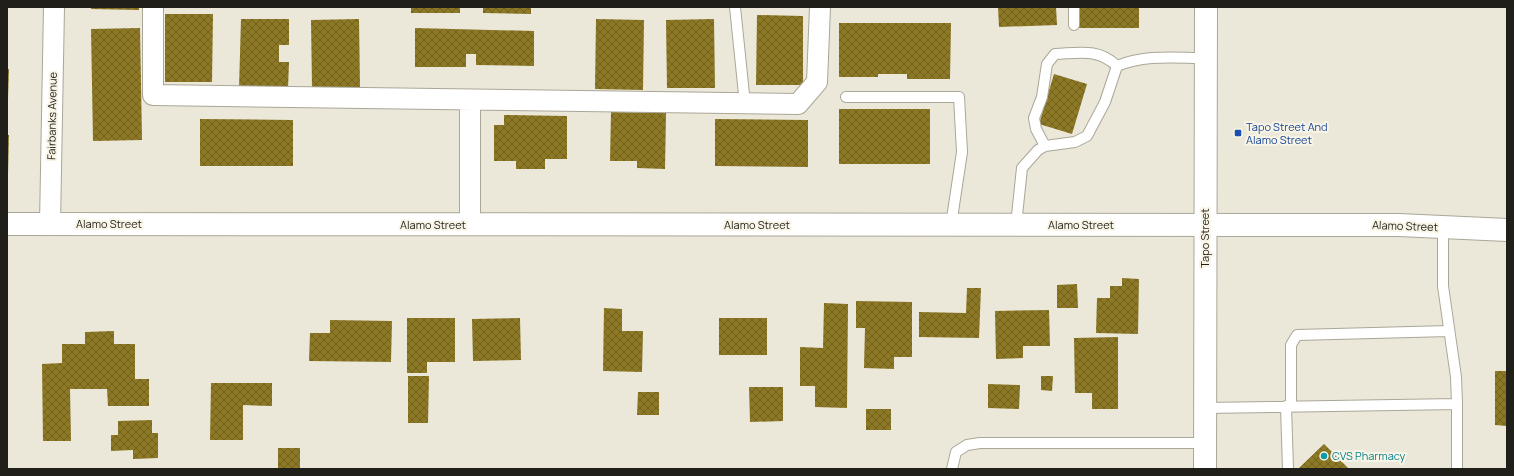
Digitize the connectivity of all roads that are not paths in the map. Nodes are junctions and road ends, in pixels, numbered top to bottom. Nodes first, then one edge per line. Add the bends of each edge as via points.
1 (54, 7) edge
2 (153, 7) edge
3 (735, 7) edge
4 (820, 7) edge
5 (1074, 7) edge
6 (1206, 7) edge
7 (1074, 25) dead end
8 (1206, 58) junction
9 (1117, 66) junction
10 (846, 97) dead end
11 (470, 100) junction
12 (745, 104) junction
13 (1045, 146) junction
14 (7, 224) edge
15 (50, 224) junction
16 (470, 225) junction
17 (951, 225) junction
18 (1016, 225) junction
19 (1205, 225) junction
20 (1443, 228) junction
21 (1507, 230) edge
22 (1450, 331) junction
23 (1457, 404) junction
24 (1288, 406) junction
25 (1205, 408) junction
26 (1205, 443) junction
27 (952, 469) edge
28 (1205, 469) edge
29 (1288, 469) edge
30 (1457, 469) edge

1 - 15 street, Fairbanks Avenue
2 - 11 street via 153,95
3 - 12 lane
4 - 12 street via 817,82 798,104
5 - 7 lane
6 - 8 main road, Tapo Street
8 - 9 lane via 1162,57 1129,61
8 - 19 main road, Tapo Street
9 - 13 lane via 1105,102 1087,136 1075,142
9 - 13 lane via 1109,58 1095,52 1055,54 1051,58 1047,64 1042,97 1034,118 1036,129
10 - 17 lane via 959,97 962,152
11 - 12 street
11 - 16 street
13 - 18 lane via 1022,168
14 - 15 main road, Alamo Street
15 - 16 main road, Alamo Street
16 - 17 main road, Alamo Street
17 - 18 main road, Alamo Street
18 - 19 main road, Alamo Street
19 - 20 main road, Alamo Street via 1399,225
19 - 25 main road, Tapo Street
20 - 21 main road, Alamo Street
20 - 22 lane via 1443,286
22 - 23 lane
22 - 24 lane via 1297,335 1290,345
23 - 24 lane
23 - 30 lane
24 - 25 lane
24 - 29 lane
25 - 26 main road, Tapo Street
26 - 27 lane via 974,444 956,452
26 - 28 main road, Tapo Street

